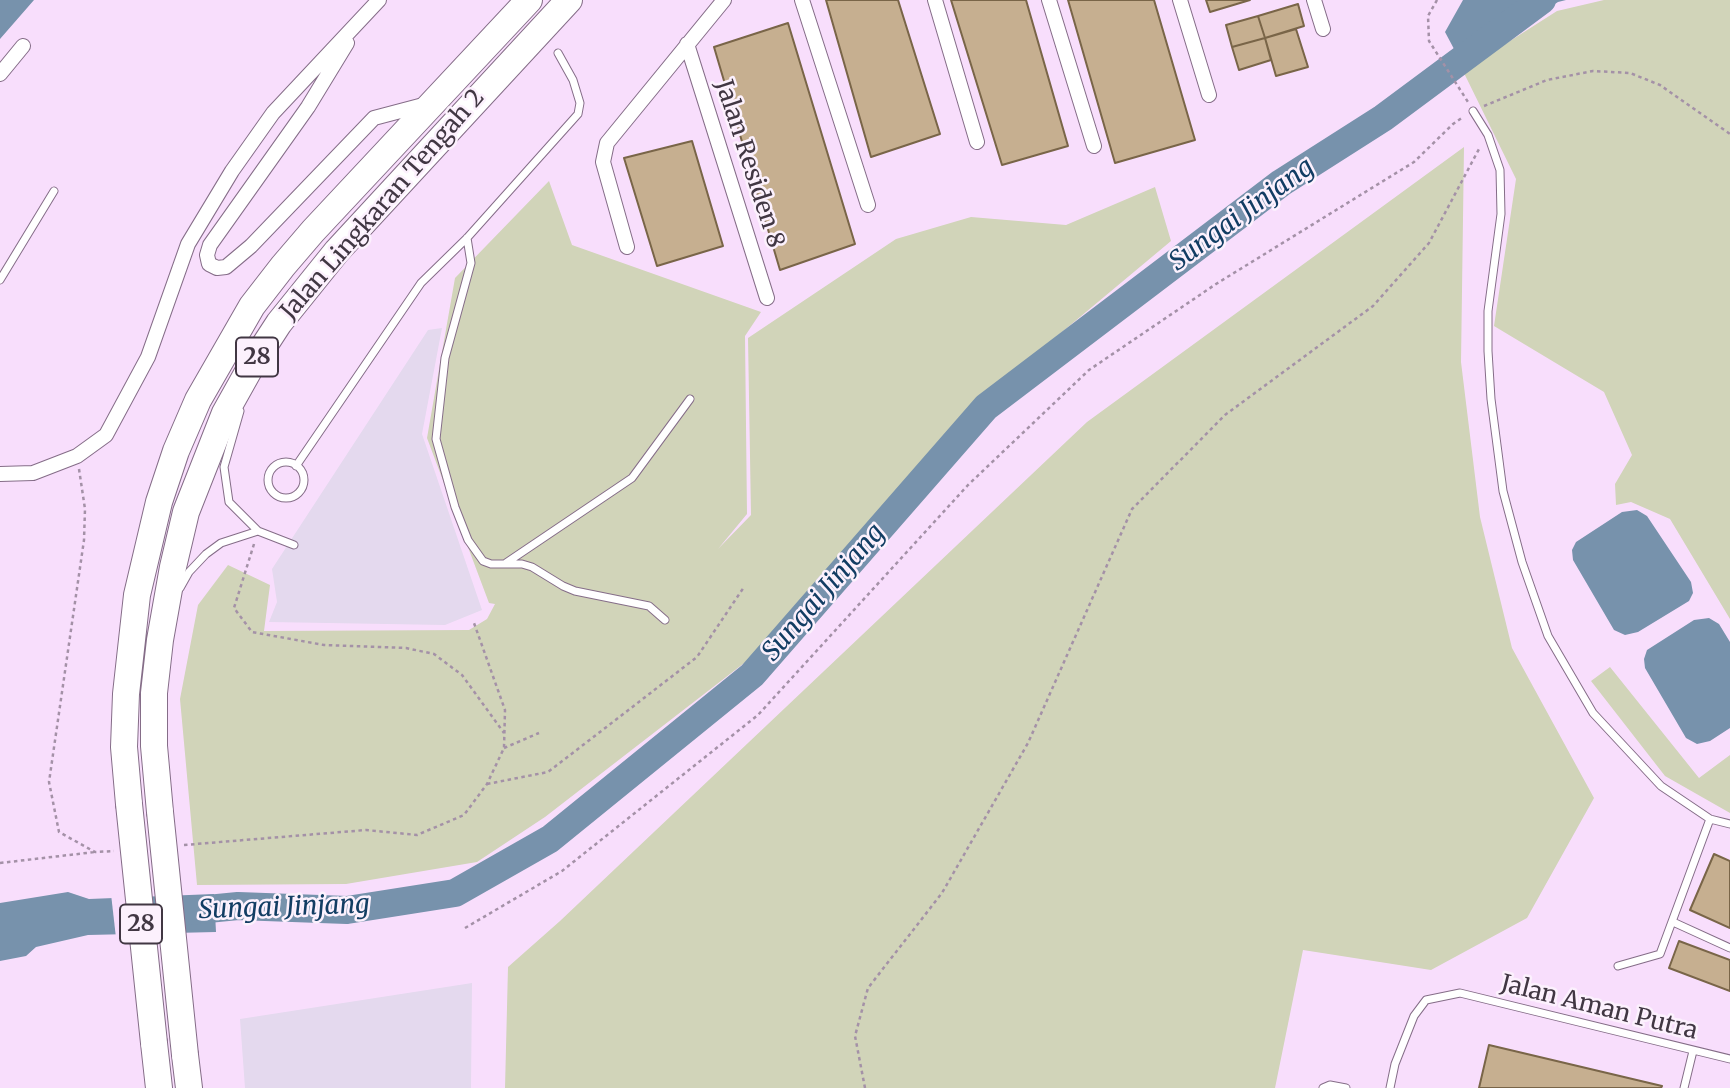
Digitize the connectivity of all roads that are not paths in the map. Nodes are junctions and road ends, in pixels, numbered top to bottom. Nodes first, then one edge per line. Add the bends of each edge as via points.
1 (379, 0) edge
2 (529, 0) edge
3 (569, 0) edge
4 (724, 0) edge
5 (802, 0) edge
6 (935, 0) edge
7 (1049, 0) edge
8 (1180, 0) edge
9 (1314, 0) edge
10 (362, 18) junction
11 (1323, 29) dead end
12 (687, 44) junction
13 (23, 46) dead end
14 (558, 53) dead end
15 (0, 74) edge
16 (1209, 95) dead end
17 (432, 103) junction
18 (1474, 111) road end
19 (977, 142) dead end
20 (1094, 146) dead end
21 (54, 191) dead end
22 (868, 205) dead end
23 (467, 238) junction
24 (627, 247) dead end
25 (0, 280) edge
26 (767, 298) dead end
27 (253, 363) junction
28 (690, 399) dead end
29 (296, 466) junction
30 (0, 474) edge
31 (258, 531) junction
32 (294, 545) dead end
33 (506, 563) junction
34 (665, 620) dead end
35 (164, 622) junction
36 (1710, 819) junction
37 (1730, 824) edge
38 (1673, 922) junction
39 (1730, 948) edge
40 (1618, 966) dead end
41 (1693, 1051) junction
42 (1730, 1059) edge
43 (159, 1088) edge
44 (189, 1088) edge
45 (1323, 1088) edge
46 (1346, 1088) edge
47 (1390, 1088) edge
48 (1684, 1088) edge

1 - 10 street
2 - 17 highway, Jalan Lingkaran Tengah 2 / 28
3 - 27 highway, Jalan Lingkaran Tengah 2 / 28 via 337,251
4 - 12 street
5 - 22 street
6 - 19 street
7 - 20 street
8 - 16 street
9 - 11 street
10 - 17 street via 308,107 210,245 209,264 226,267 251,246 374,118
10 - 30 street via 273,113 232,171 188,244 148,356 106,435 77,456 33,473
12 - 24 street via 607,143 603,155
12 - 26 street, Jalan Residen 8
13 - 15 street
14 - 23 lane via 573,80 580,103 578,114
17 - 43 highway, Jalan Lingkaran Tengah 2 / 28, bridge via 252,306 198,400 159,502 137,595 125,694 124,747
18 - 36 lane via 1500,170 1501,214 1488,311 1491,399 1503,491 1522,562 1548,636 1593,713 1661,786
21 - 25 lane
23 - 29 lane via 421,283
23 - 33 lane via 471,263 445,359 436,439 468,540 483,561
27 - 31 lane via 224,467 229,502
27 - 35 highway, Jalan Lingkaran Tengah 2 / 28 via 226,413 186,512
28 - 33 lane via 632,478
29 - 29 lane via 303,475 303,487 290,498 278,496 268,482 271,471 285,462
31 - 32 lane
31 - 35 lane via 221,543 206,554 188,572
33 - 34 lane via 532,566 575,591 649,606
35 - 44 highway, Jalan Lingkaran Tengah 2 / 28, bridge via 154,693 154,746
36 - 37 lane
36 - 38 lane
38 - 39 lane
38 - 40 lane via 1660,954
41 - 42 lane, Jalan Aman Putra
41 - 47 lane, Jalan Aman Putra via 1460,993 1426,1000 1414,1016
41 - 48 lane
45 - 46 lane

